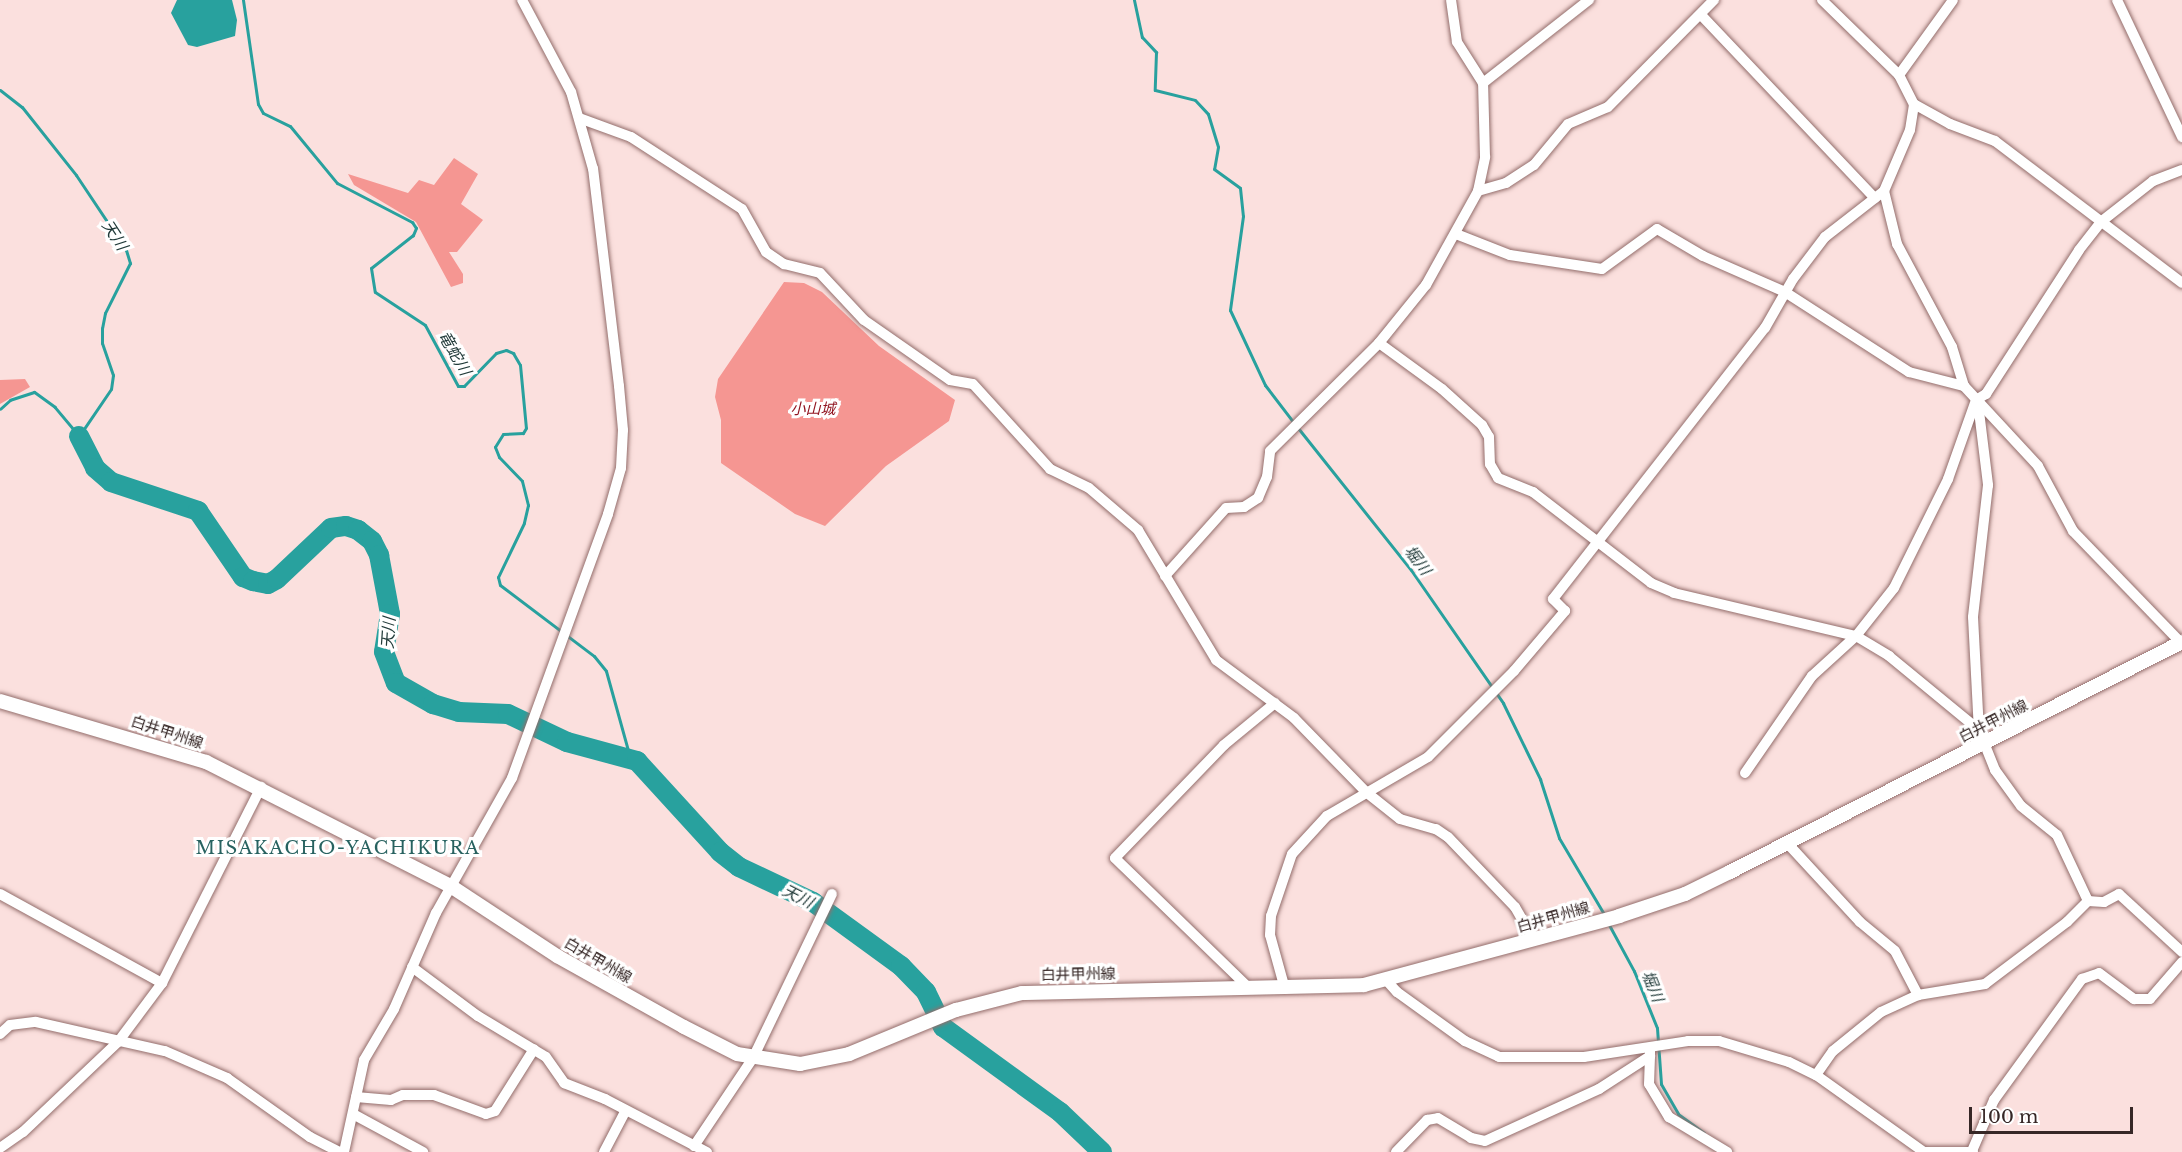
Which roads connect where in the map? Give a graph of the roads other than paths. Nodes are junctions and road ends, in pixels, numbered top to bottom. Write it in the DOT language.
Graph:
graph roads {
  1 [pos="522,0"];
  2 [pos="1452,0"];
  3 [pos="1589,0"];
  4 [pos="1714,0"];
  5 [pos="1822,0"];
  6 [pos="1953,0"];
  7 [pos="2117,0"];
  8 [pos="1702,16"];
  9 [pos="1899,75"];
  10 [pos="1483,83"];
  11 [pos="1914,104"];
  12 [pos="579,118"];
  13 [pos="2182,137"];
  14 [pos="2182,170"];
  15 [pos="1478,191"];
  16 [pos="1879,194"];
  17 [pos="2102,221"];
  18 [pos="1456,234"];
  19 [pos="2182,283"];
  20 [pos="1785,292"];
  21 [pos="1378,343"];
  22 [pos="1964,386"];
  23 [pos="1977,402"];
  24 [pos="1599,540"];
  25 [pos="1165,576"];
  26 [pos="1856,636"];
  27 [pos="2181,643"];
  28 [pos="0,701"];
  29 [pos="1275,704"];
  30 [pos="1981,737"];
  31 [pos="1745,773"];
  32 [pos="261,787"];
  33 [pos="1366,792"];
  34 [pos="1788,844"];
  35 [pos="452,887"];
  36 [pos="0,894"];
  37 [pos="832,894"];
  38 [pos="2088,901"];
  39 [pos="1533,940"];
  40 [pos="2182,952"];
  41 [pos="2182,962"];
  42 [pos="412,967"];
  43 [pos="1387,981"];
  44 [pos="162,983"];
  45 [pos="1250,988"];
  46 [pos="1285,989"];
  47 [pos="1918,995"];
  48 [pos="0,1034"];
  49 [pos="118,1042"];
  50 [pos="534,1049"];
  51 [pos="1651,1052"];
  52 [pos="753,1058"];
  53 [pos="1815,1075"];
  54 [pos="356,1097"];
  55 [pos="626,1110"];
  56 [pos="353,1114"];
  57 [pos="0,1148"];
  58 [pos="701,1150"];
  59 [pos="339,1152"];
  60 [pos="344,1152"];
  61 [pos="423,1152"];
  62 [pos="604,1152"];
  63 [pos="1396,1152"];
  64 [pos="1726,1152"];
  65 [pos="1973,1152"];
  1 -- 12 [label="street"];
  2 -- 10 [label="street"];
  3 -- 10 [label="street"];
  4 -- 8 [label="street"];
  5 -- 9 [label="street"];
  6 -- 9 [label="street"];
  7 -- 13 [label="street"];
  8 -- 15 [label="street"];
  8 -- 16 [label="street"];
  9 -- 11 [label="street"];
  10 -- 15 [label="street"];
  11 -- 16 [label="street"];
  11 -- 17 [label="street"];
  12 -- 25 [label="street"];
  12 -- 35 [label="street"];
  14 -- 17 [label="street"];
  15 -- 18 [label="street"];
  16 -- 20 [label="street"];
  16 -- 22 [label="street"];
  17 -- 19 [label="street"];
  17 -- 23 [label="street"];
  18 -- 20 [label="street"];
  18 -- 21 [label="street"];
  20 -- 22 [label="street"];
  20 -- 24 [label="street"];
  21 -- 24 [label="street"];
  21 -- 25 [label="street"];
  22 -- 23 [label="street"];
  23 -- 26 [label="street"];
  23 -- 27 [label="street"];
  23 -- 30 [label="street"];
  24 -- 26 [label="street"];
  24 -- 33 [label="street"];
  25 -- 29 [label="street"];
  26 -- 30 [label="street"];
  26 -- 31 [label="street"];
  27 -- 30 [label="main road, 白井甲州線"];
  28 -- 32 [label="main road, 白井甲州線"];
  29 -- 33 [label="street"];
  29 -- 45 [label="street"];
  30 -- 34 [label="main road, 白井甲州線"];
  30 -- 38 [label="street"];
  32 -- 35 [label="main road, 白井甲州線"];
  32 -- 44 [label="street"];
  33 -- 39 [label="street"];
  33 -- 46 [label="street"];
  34 -- 39 [label="main road, 白井甲州線"];
  34 -- 47 [label="street"];
  35 -- 42 [label="street"];
  35 -- 52 [label="main road, 白井甲州線"];
  36 -- 44 [label="street"];
  37 -- 52 [label="street"];
  38 -- 40 [label="street"];
  38 -- 47 [label="street"];
  39 -- 43 [label="main road, 白井甲州線"];
  41 -- 65 [label="street"];
  42 -- 50 [label="street"];
  42 -- 54 [label="street"];
  43 -- 46 [label="main road, 白井甲州線"];
  43 -- 51 [label="street"];
  44 -- 49 [label="street"];
  45 -- 46 [label="main road, 白井甲州線"];
  45 -- 52 [label="main road, 白井甲州線"];
  47 -- 53 [label="street"];
  48 -- 49 [label="street"];
  49 -- 57 [label="street"];
  49 -- 59 [label="street"];
  50 -- 54 [label="street"];
  50 -- 55 [label="street"];
  51 -- 53 [label="street"];
  51 -- 63 [label="street"];
  51 -- 64 [label="street"];
  52 -- 58 [label="street"];
  53 -- 65 [label="street"];
  54 -- 56 [label="street"];
  55 -- 58 [label="street"];
  55 -- 62 [label="street"];
  56 -- 60 [label="street"];
  56 -- 61 [label="street"];
}
